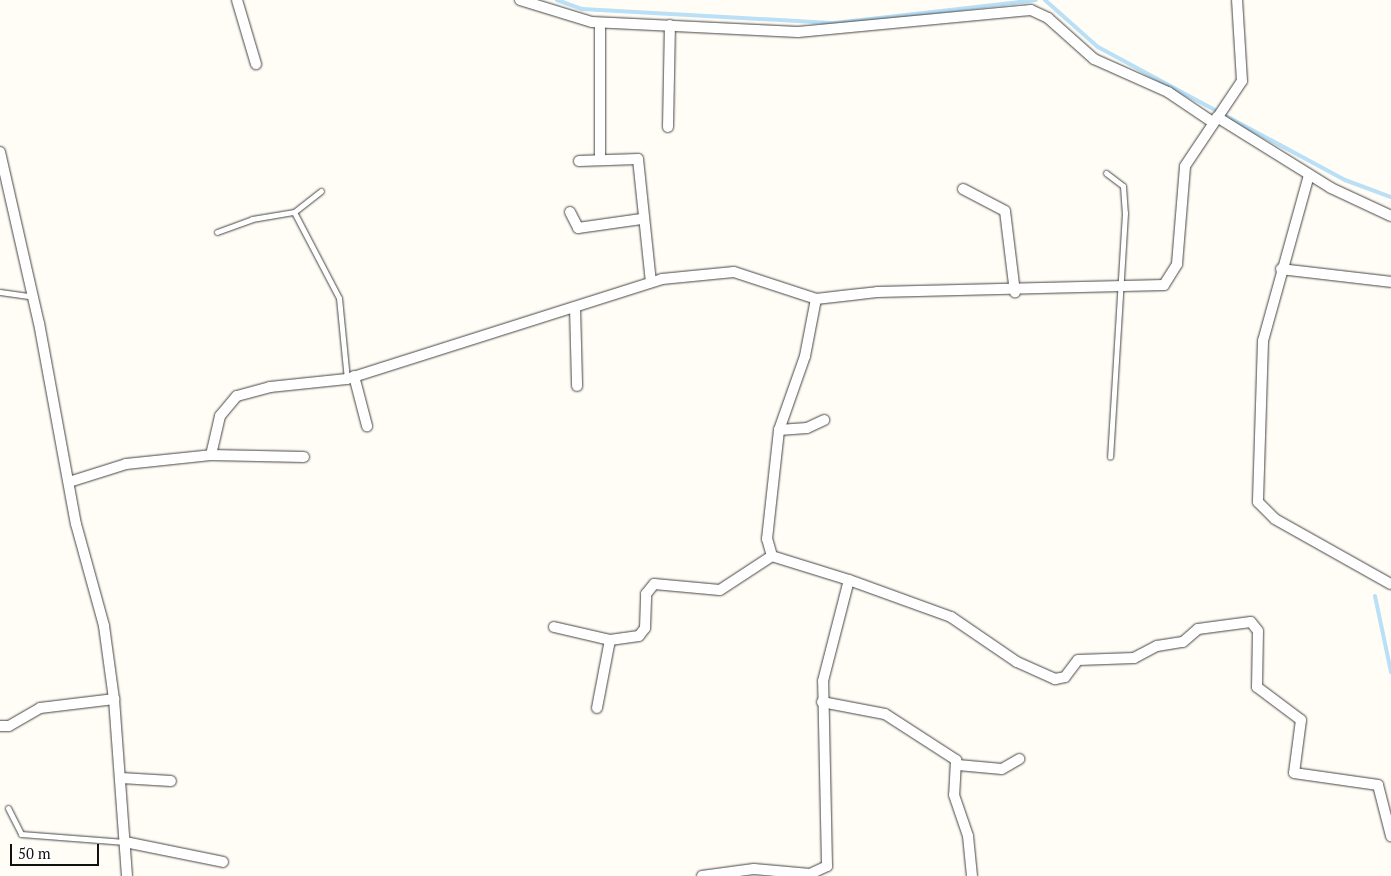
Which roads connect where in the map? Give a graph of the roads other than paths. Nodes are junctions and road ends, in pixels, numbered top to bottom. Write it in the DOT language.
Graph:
graph roads {
  1 [pos="237,0"];
  2 [pos="520,0"];
  3 [pos="1237,0"];
  4 [pos="600,23"];
  5 [pos="670,26"];
  6 [pos="256,64"];
  7 [pos="1215,120"];
  8 [pos="668,127"];
  9 [pos="0,152"];
  10 [pos="600,160"];
  11 [pos="579,161"];
  12 [pos="1106,173"];
  13 [pos="1309,174"];
  14 [pos="963,189"];
  15 [pos="321,191"];
  16 [pos="294,212"];
  17 [pos="570,212"];
  18 [pos="1391,216"];
  19 [pos="641,219"];
  20 [pos="217,232"];
  21 [pos="1282,269"];
  22 [pos="651,282"];
  23 [pos="1391,282"];
  24 [pos="1120,288"];
  25 [pos="0,292"];
  26 [pos="1015,292"];
  27 [pos="34,297"];
  28 [pos="816,299"];
  29 [pos="575,307"];
  30 [pos="351,378"];
  31 [pos="577,386"];
  32 [pos="824,420"];
  33 [pos="368,426"];
  34 [pos="779,430"];
  35 [pos="210,455"];
  36 [pos="304,457"];
  37 [pos="1110,457"];
  38 [pos="69,482"];
  39 [pos="772,556"];
  40 [pos="849,580"];
  41 [pos="1391,584"];
  42 [pos="554,627"];
  43 [pos="610,640"];
  44 [pos="114,699"];
  45 [pos="822,702"];
  46 [pos="597,708"];
  47 [pos="0,726"];
  48 [pos="1019,759"];
  49 [pos="958,765"];
  50 [pos="121,778"];
  51 [pos="171,781"];
  52 [pos="8,808"];
  53 [pos="1391,836"];
  54 [pos="125,842"];
  55 [pos="223,862"];
  56 [pos="127,876"];
  57 [pos="702,876"];
  58 [pos="972,876"];
  1 -- 6 [label="street"];
  2 -- 4 [label="street"];
  3 -- 7 [label="street"];
  4 -- 5 [label="street"];
  4 -- 10 [label="street"];
  5 -- 7 [label="street"];
  5 -- 8 [label="street"];
  7 -- 13 [label="street"];
  7 -- 24 [label="street"];
  9 -- 27 [label="street"];
  10 -- 11 [label="street"];
  10 -- 19 [label="street"];
  12 -- 24 [label="lane"];
  13 -- 18 [label="street"];
  13 -- 21 [label="street"];
  14 -- 26 [label="street"];
  15 -- 16 [label="lane"];
  16 -- 20 [label="lane"];
  16 -- 30 [label="lane"];
  17 -- 19 [label="street"];
  19 -- 22 [label="street"];
  21 -- 23 [label="street"];
  21 -- 41 [label="street"];
  22 -- 28 [label="street"];
  22 -- 29 [label="street"];
  24 -- 26 [label="street"];
  24 -- 37 [label="lane"];
  25 -- 27 [label="lane"];
  26 -- 28 [label="street"];
  27 -- 38 [label="street"];
  28 -- 34 [label="street"];
  29 -- 30 [label="street"];
  29 -- 31 [label="street"];
  30 -- 33 [label="street"];
  30 -- 35 [label="street"];
  32 -- 34 [label="street"];
  34 -- 39 [label="street"];
  35 -- 36 [label="street"];
  35 -- 38 [label="street"];
  38 -- 44 [label="street"];
  39 -- 40 [label="street"];
  39 -- 43 [label="street"];
  40 -- 45 [label="street"];
  40 -- 53 [label="street"];
  42 -- 43 [label="street"];
  43 -- 46 [label="street"];
  44 -- 47 [label="street"];
  44 -- 50 [label="street"];
  45 -- 49 [label="street"];
  45 -- 57 [label="street"];
  48 -- 49 [label="street"];
  49 -- 58 [label="street"];
  50 -- 51 [label="street"];
  50 -- 54 [label="street"];
  52 -- 54 [label="lane"];
  54 -- 55 [label="street"];
  54 -- 56 [label="street"];
}
